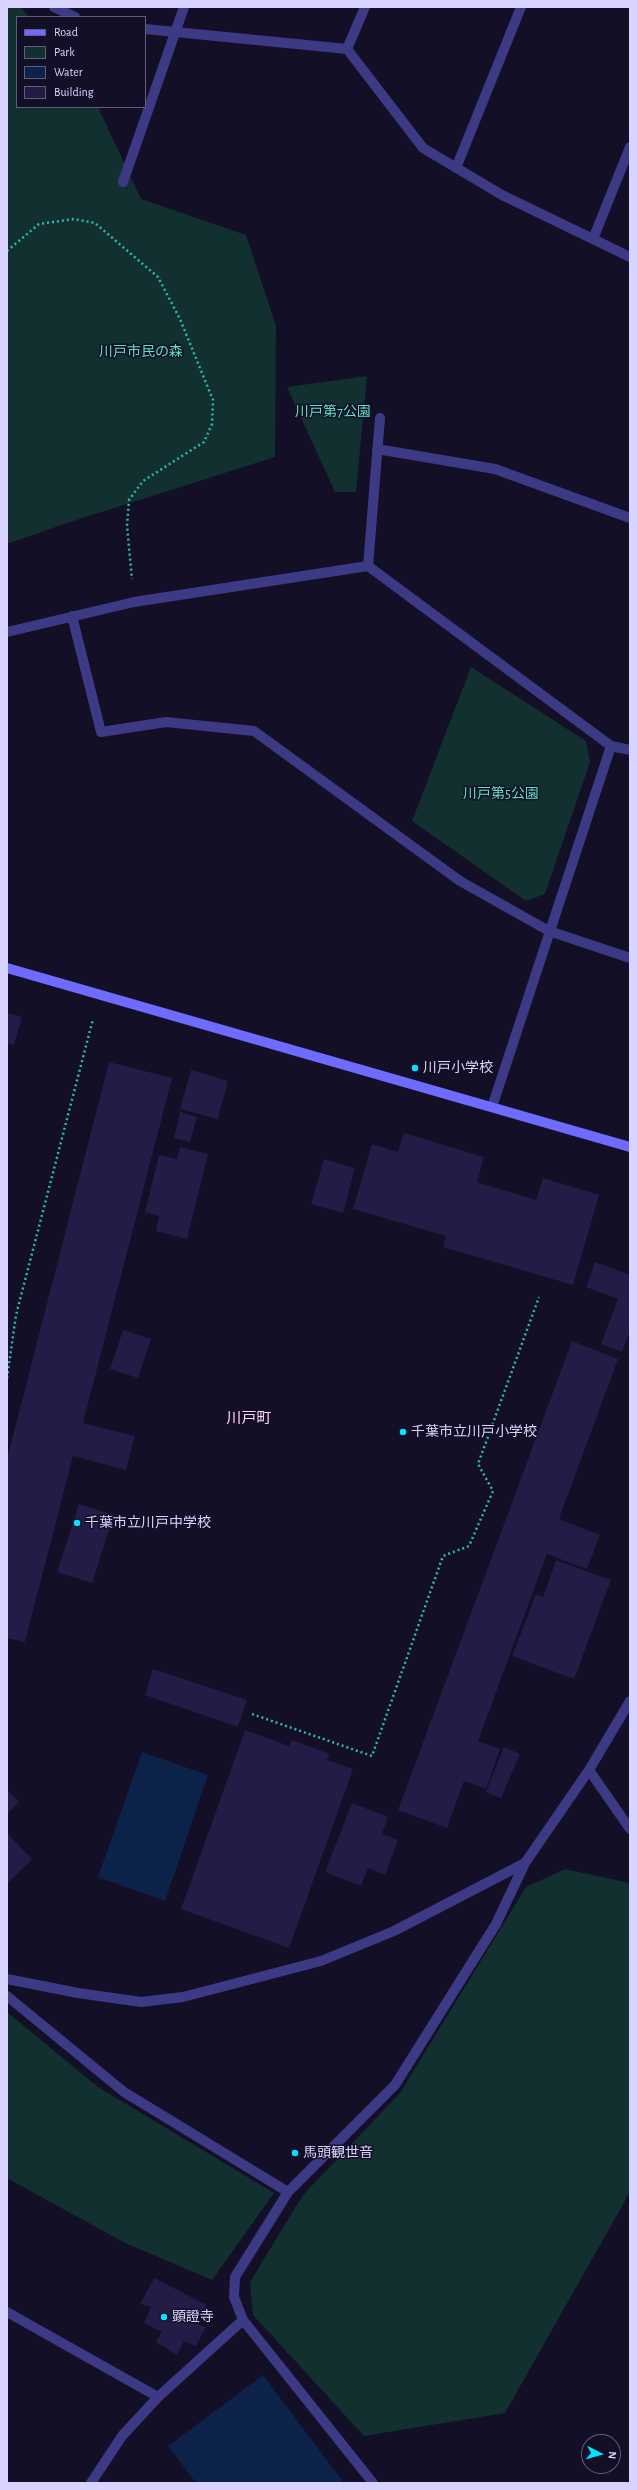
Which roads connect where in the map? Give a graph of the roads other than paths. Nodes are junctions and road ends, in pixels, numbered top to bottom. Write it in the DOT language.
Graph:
graph roads {
  1 [pos="54,7"];
  2 [pos="184,7"];
  3 [pos="365,7"];
  4 [pos="521,7"];
  5 [pos="72,16"];
  6 [pos="146,29"];
  7 [pos="174,31"];
  8 [pos="347,49"];
  9 [pos="630,147"];
  10 [pos="456,168"];
  11 [pos="123,182"];
  12 [pos="593,239"];
  13 [pos="630,257"];
  14 [pos="380,418"];
  15 [pos="378,448"];
  16 [pos="630,518"];
  17 [pos="368,566"];
  18 [pos="72,616"];
  19 [pos="7,632"];
  20 [pos="611,746"];
  21 [pos="630,750"];
  22 [pos="549,931"];
  23 [pos="630,958"];
  24 [pos="7,968"];
  25 [pos="492,1107"];
  26 [pos="630,1147"];
  27 [pos="630,1701"];
  28 [pos="589,1770"];
  29 [pos="630,1829"];
  30 [pos="525,1863"];
  31 [pos="7,1979"];
  32 [pos="7,1996"];
  33 [pos="288,2192"];
  34 [pos="7,2312"];
  35 [pos="243,2320"];
  36 [pos="158,2397"];
  37 [pos="91,2483"];
  38 [pos="373,2483"];
  1 -- 5 [label="street"];
  2 -- 7 [label="street"];
  3 -- 8 [label="street"];
  4 -- 10 [label="street"];
  6 -- 7 [label="street"];
  7 -- 8 [label="street"];
  7 -- 11 [label="street"];
  8 -- 10 [label="street"];
  9 -- 12 [label="street"];
  10 -- 12 [label="street"];
  12 -- 13 [label="street"];
  14 -- 15 [label="street"];
  15 -- 16 [label="street"];
  15 -- 17 [label="street"];
  17 -- 18 [label="street"];
  17 -- 20 [label="street"];
  18 -- 19 [label="street"];
  18 -- 22 [label="street"];
  20 -- 21 [label="street"];
  20 -- 22 [label="street"];
  22 -- 23 [label="street"];
  22 -- 25 [label="street"];
  24 -- 25 [label="street"];
  25 -- 26 [label="street"];
  27 -- 28 [label="street"];
  28 -- 29 [label="street"];
  28 -- 30 [label="street"];
  30 -- 31 [label="street"];
  30 -- 33 [label="street"];
  32 -- 33 [label="street"];
  33 -- 35 [label="street"];
  34 -- 36 [label="street"];
  35 -- 36 [label="street"];
  35 -- 38 [label="street"];
  36 -- 37 [label="street"];
}
